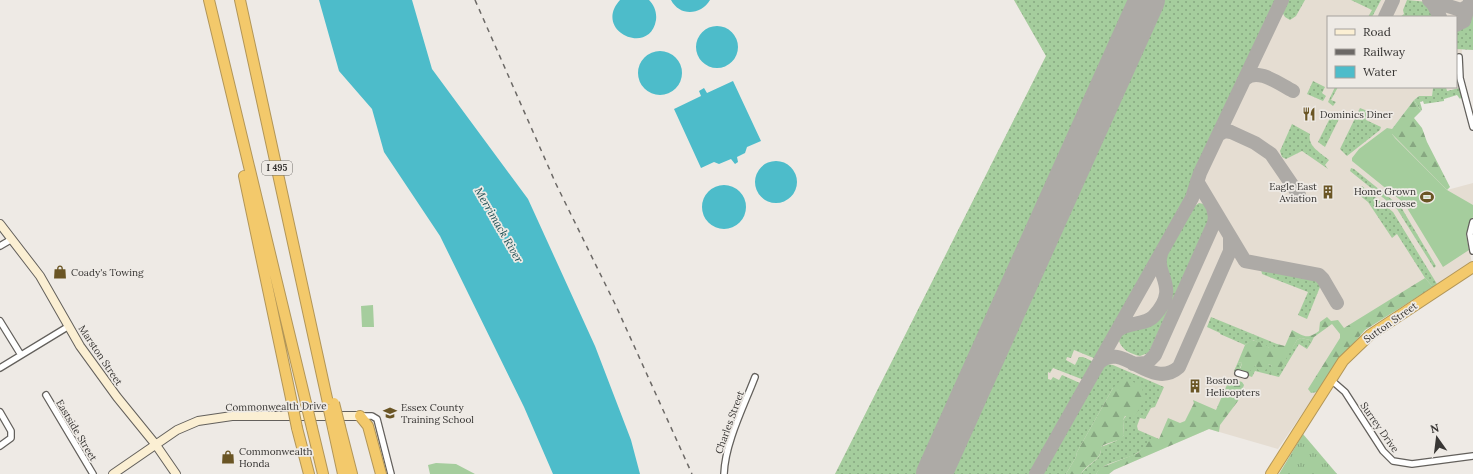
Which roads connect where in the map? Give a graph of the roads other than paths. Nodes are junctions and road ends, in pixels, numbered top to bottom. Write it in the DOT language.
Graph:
graph roads {
  1 [pos="209,0"];
  2 [pos="240,0"];
  3 [pos="1459,57"];
  4 [pos="234,107"];
  5 [pos="1473,128"];
  6 [pos="1473,222"];
  7 [pos="0,224"];
  8 [pos="12,239"];
  9 [pos="0,246"];
  10 [pos="1473,251"];
  11 [pos="1473,267"];
  12 [pos="0,321"];
  13 [pos="69,326"];
  14 [pos="21,355"];
  15 [pos="0,368"];
  16 [pos="1238,373"];
  17 [pos="1245,375"];
  18 [pos="755,377"];
  19 [pos="1330,379"];
  20 [pos="46,395"];
  21 [pos="0,412"];
  22 [pos="360,416"];
  23 [pos="337,427"];
  24 [pos="297,428"];
  25 [pos="156,445"];
  26 [pos="0,446"];
  27 [pos="1473,456"];
  28 [pos="115,473"];
  29 [pos="93,474"];
  30 [pos="176,474"];
  31 [pos="304,474"];
  32 [pos="309,474"];
  33 [pos="323,474"];
  34 [pos="343,474"];
  35 [pos="352,474"];
  36 [pos="374,474"];
  37 [pos="380,474"];
  38 [pos="391,474"];
  39 [pos="724,474"];
  40 [pos="1271,474"];
  1 -- 4 [label="highway, I 495"];
  2 -- 23 [label="highway, I 495, bridge"];
  3 -- 5 [label="street"];
  4 -- 24 [label="highway, bridge"];
  4 -- 33 [label="highway, I 495, bridge"];
  6 -- 10 [label="street"];
  7 -- 8 [label="main road, Marston Street"];
  8 -- 9 [label="street"];
  8 -- 13 [label="main road, Marston Street"];
  11 -- 19 [label="highway, Sutton Street"];
  12 -- 14 [label="street"];
  13 -- 14 [label="street"];
  13 -- 25 [label="main road, Marston Street"];
  14 -- 15 [label="street"];
  16 -- 17 [label="street"];
  18 -- 39 [label="street, Charles Street"];
  19 -- 27 [label="street, Surrey Drive"];
  19 -- 40 [label="highway, Sutton Street"];
  20 -- 29 [label="street, Eastside Street"];
  21 -- 26 [label="street"];
  22 -- 25 [label="main road, Commonwealth Drive"];
  22 -- 36 [label="highway"];
  22 -- 37 [label="highway"];
  22 -- 38 [label="street, Commonwealth Drive"];
  23 -- 34 [label="highway, I 495"];
  23 -- 35 [label="highway"];
  24 -- 31 [label="highway"];
  24 -- 32 [label="highway"];
  25 -- 28 [label="main road, Commonwealth Drive"];
  25 -- 30 [label="main road, Marston Street"];
}
